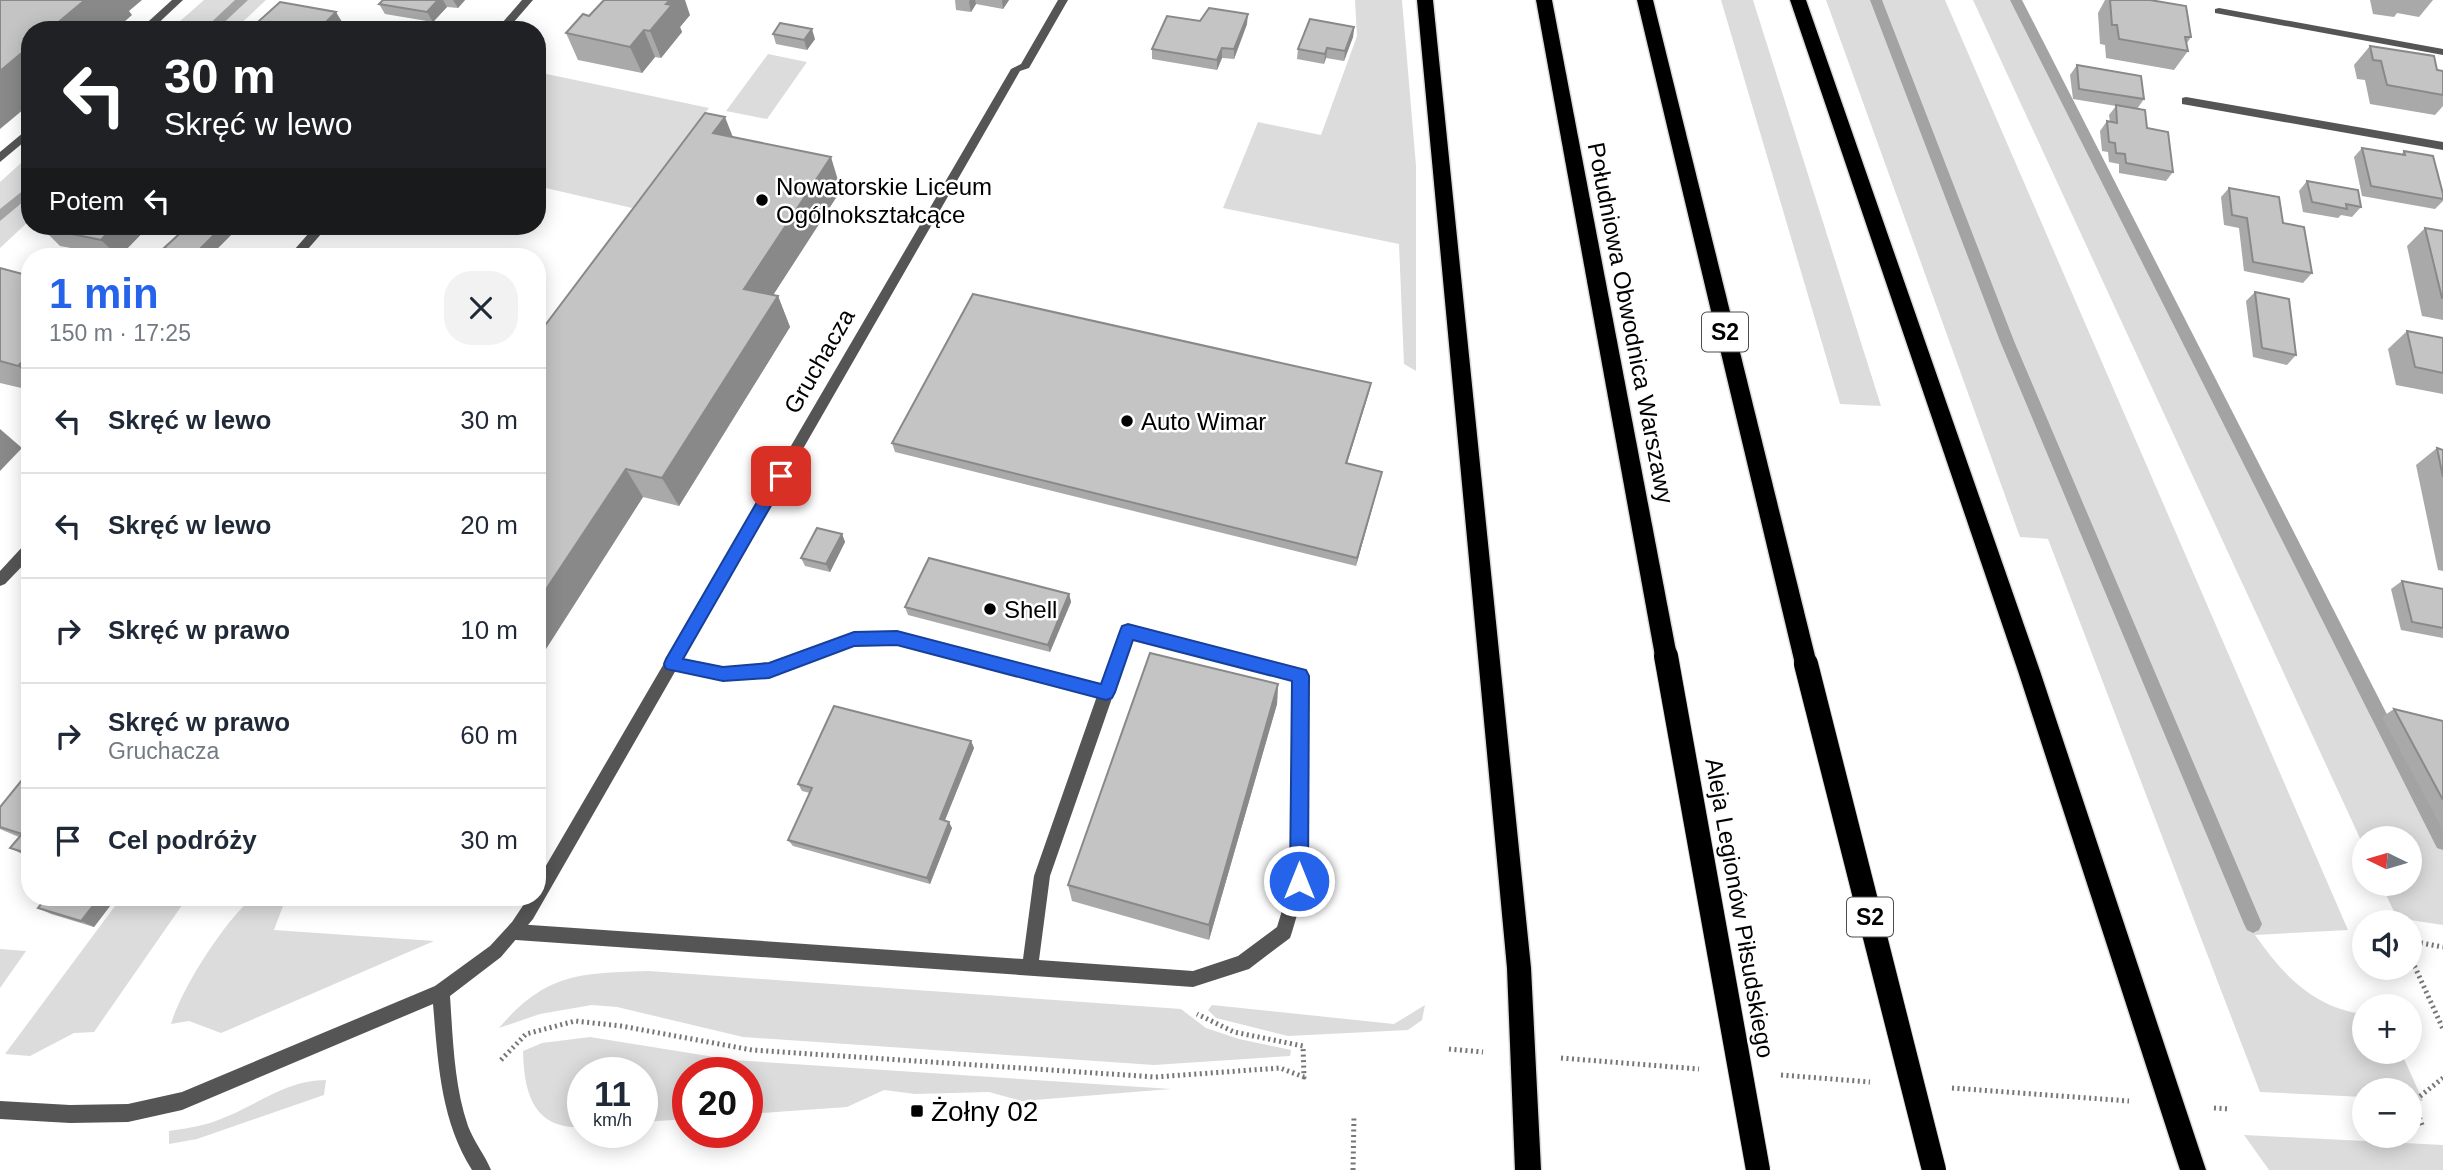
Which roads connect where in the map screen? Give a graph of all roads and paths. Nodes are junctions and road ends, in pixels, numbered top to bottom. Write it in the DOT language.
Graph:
graph roads {
  1 [pos="178,0"];
  2 [pos="528,0"];
  3 [pos="1063,0"];
  4 [pos="1425,0"];
  5 [pos="1544,0"];
  6 [pos="1645,0"];
  7 [pos="1798,0"];
  8 [pos="2219,11"];
  9 [pos="154,21"];
  10 [pos="509,21"];
  11 [pos="2443,52"];
  12 [pos="2186,101"];
  13 [pos="21,139"];
  14 [pos="2443,146"];
  15 [pos="0,158"];
  16 [pos="314,235"];
  17 [pos="302,248"];
  18 [pos="21,558"];
  19 [pos="0,580"];
  20 [pos="1666,656"];
  21 [pos="672,664"];
  22 [pos="1106,692"];
  23 [pos="546,882"];
  24 [pos="532,906"];
  25 [pos="516,932"];
  26 [pos="2422,944"];
  27 [pos="2443,947"];
  28 [pos="1030,968"];
  29 [pos="1193,979"];
  30 [pos="2421,980"];
  31 [pos="441,992"];
  32 [pos="2443,1029"];
  33 [pos="1577,1059"];
  34 [pos="500,1060"];
  35 [pos="1702,1069"];
  36 [pos="1772,1074"];
  37 [pos="2443,1078"];
  38 [pos="1883,1083"];
  39 [pos="1938,1087"];
  40 [pos="2422,1095"];
  41 [pos="2119,1100"];
  42 [pos="0,1110"];
  43 [pos="1354,1115"];
  44 [pos="482,1170"];
  45 [pos="1353,1170"];
  46 [pos="1528,1170"];
  47 [pos="1758,1170"];
  48 [pos="1934,1170"];
  49 [pos="2193,1170"];
  1 -- 9 [label="street"];
  2 -- 10 [label="street"];
  3 -- 21 [label="street, Gruchacza"];
  4 -- 46 [label="highway"];
  5 -- 20 [label="highway, Południowa Obwodnica Warszawy"];
  6 -- 48 [label="highway, S2, bridge"];
  7 -- 49 [label="highway"];
  8 -- 11 [label="street"];
  12 -- 14 [label="street"];
  13 -- 15 [label="street"];
  16 -- 17 [label="street"];
  18 -- 19 [label="street"];
  20 -- 47 [label="highway, Aleja Legionów Piłsudskiego, bridge"];
  21 -- 22 [label="street"];
  21 -- 23 [label="street, Gruchacza"];
  22 -- 28 [label="street"];
  22 -- 29 [label="street"];
  24 -- 25 [label="street, Gruchacza"];
  25 -- 28 [label="street"];
  25 -- 31 [label="street, Gruchacza"];
  26 -- 27 [label="path"];
  28 -- 29 [label="street"];
  29 -- 34 [label="path"];
  30 -- 32 [label="path"];
  31 -- 42 [label="street, Gruchacza"];
  31 -- 44 [label="street"];
  33 -- 35 [label="path"];
  36 -- 38 [label="path"];
  37 -- 40 [label="path"];
  39 -- 41 [label="path"];
  43 -- 45 [label="path"];
}
